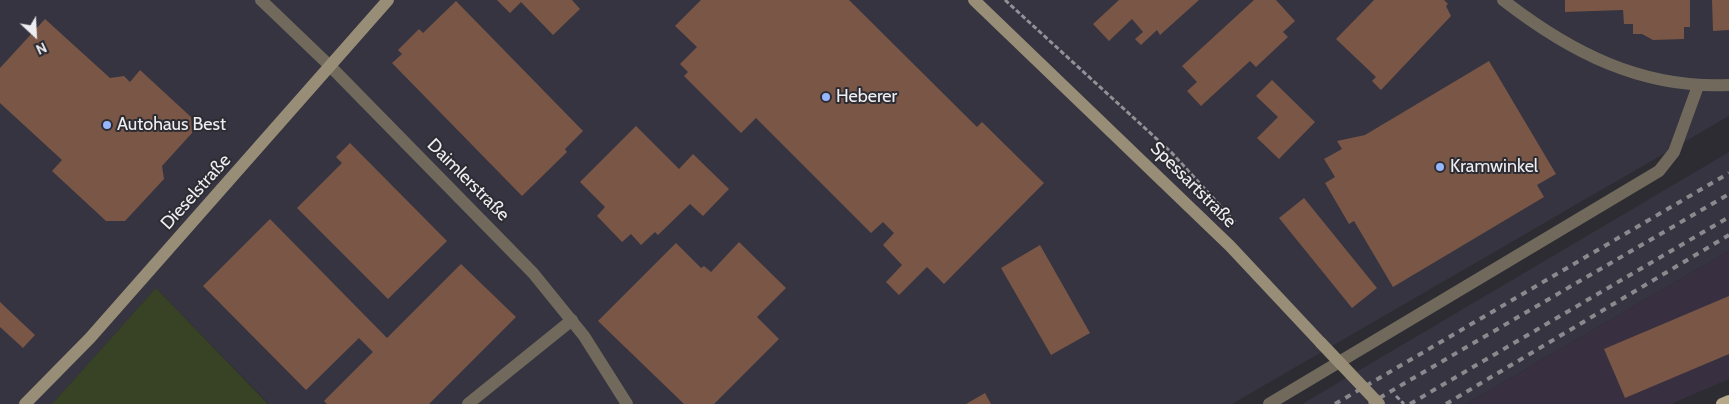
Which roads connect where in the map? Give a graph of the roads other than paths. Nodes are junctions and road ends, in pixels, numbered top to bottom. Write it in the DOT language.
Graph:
graph roads {
  1 [pos="261,0"];
  2 [pos="388,0"];
  3 [pos="974,0"];
  4 [pos="1502,0"];
  5 [pos="331,67"];
  6 [pos="1729,85"];
  7 [pos="1698,86"];
  8 [pos="572,320"];
  9 [pos="1729,401"];
  10 [pos="25,404"];
  11 [pos="468,404"];
  12 [pos="628,404"];
  13 [pos="1268,404"];
  14 [pos="1379,404"];
  15 [pos="1722,404"];
  1 -- 5 [label="street, Daimlerstraße"];
  2 -- 5 [label="main road, Dieselstraße"];
  3 -- 14 [label="main road, Spessartstraße, bridge"];
  4 -- 7 [label="street"];
  5 -- 8 [label="street, Daimlerstraße"];
  5 -- 10 [label="main road, Dieselstraße"];
  6 -- 7 [label="street"];
  7 -- 13 [label="street"];
  8 -- 11 [label="street"];
  8 -- 12 [label="street, Daimlerstraße"];
  9 -- 15 [label="main road"];
}
